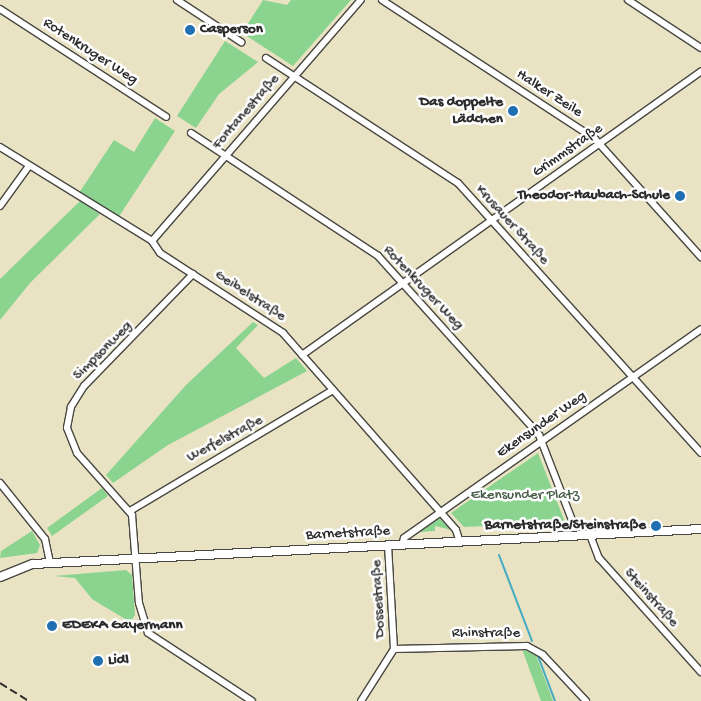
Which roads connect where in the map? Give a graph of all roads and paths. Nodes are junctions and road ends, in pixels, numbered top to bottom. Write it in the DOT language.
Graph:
graph roads {
  1 [pos="177,0"];
  2 [pos="361,0"];
  3 [pos="382,0"];
  4 [pos="628,0"];
  5 [pos="0,9"];
  6 [pos="241,42"];
  7 [pos="701,48"];
  8 [pos="266,58"];
  9 [pos="701,71"];
  10 [pos="294,76"];
  11 [pos="166,117"];
  12 [pos="191,134"];
  13 [pos="600,143"];
  14 [pos="0,147"];
  15 [pos="224,155"];
  16 [pos="29,166"];
  17 [pos="0,206"];
  18 [pos="491,220"];
  19 [pos="152,241"];
  20 [pos="701,257"];
  21 [pos="193,274"];
  22 [pos="402,283"];
  23 [pos="701,329"];
  24 [pos="302,355"];
  25 [pos="632,377"];
  26 [pos="333,390"];
  27 [pos="543,440"];
  28 [pos="701,453"];
  29 [pos="0,483"];
  30 [pos="130,511"];
  31 [pos="440,512"];
  32 [pos="572,520"];
  33 [pos="701,529"];
  34 [pos="590,535"];
  35 [pos="460,542"];
  36 [pos="402,545"];
  37 [pos="388,546"];
  38 [pos="137,558"];
  39 [pos="50,563"];
  40 [pos="0,576"];
  41 [pos="394,649"];
  42 [pos="701,672"];
  43 [pos="252,701"];
  44 [pos="361,701"];
  45 [pos="586,701"];
  1 -- 6 [label="street"];
  2 -- 10 [label="street, Fontanestraße"];
  3 -- 13 [label="street, Halker Zeile"];
  4 -- 7 [label="street"];
  5 -- 11 [label="street, Rotenkruger Weg"];
  8 -- 10 [label="street, Krusauer Straße"];
  9 -- 13 [label="street, Grimmstraße"];
  10 -- 15 [label="street, Fontanestraße"];
  10 -- 18 [label="street, Krusauer Straße"];
  12 -- 15 [label="street, Rotenkruger Weg"];
  13 -- 18 [label="street, Grimmstraße"];
  13 -- 20 [label="street, Halker Zeile"];
  14 -- 16 [label="street, Geibelstraße"];
  15 -- 19 [label="street, Fontanestraße"];
  15 -- 22 [label="street, Rotenkruger Weg"];
  16 -- 17 [label="street"];
  16 -- 19 [label="street, Geibelstraße"];
  18 -- 22 [label="street, Grimmstraße"];
  18 -- 25 [label="street, Krusauer Straße"];
  19 -- 21 [label="street, Geibelstraße"];
  21 -- 24 [label="street, Geibelstraße"];
  21 -- 30 [label="street, Simpsonweg"];
  22 -- 24 [label="street, Grimmstraße"];
  22 -- 27 [label="street, Rotenkruger Weg"];
  23 -- 25 [label="street, Ekensunder Weg"];
  24 -- 26 [label="street, Geibelstraße"];
  25 -- 27 [label="street, Ekensunder Weg"];
  25 -- 28 [label="street, Krusauer Straße"];
  26 -- 30 [label="street, Werfelstraße"];
  26 -- 31 [label="street, Geibelstraße"];
  27 -- 31 [label="street, Ekensunder Weg"];
  27 -- 32 [label="street, Rotenkruger Weg"];
  29 -- 39 [label="street"];
  30 -- 38 [label="street"];
  31 -- 35 [label="street, Geibelstraße"];
  31 -- 36 [label="street, Ekensunder Weg"];
  33 -- 34 [label="street, Barnetstraße"];
  34 -- 35 [label="street, Barnetstraße"];
  34 -- 42 [label="street, Steinstraße"];
  35 -- 36 [label="street, Barnetstraße"];
  36 -- 37 [label="street, Barnetstraße"];
  37 -- 38 [label="street, Barnetstraße"];
  37 -- 41 [label="street, Dossestraße"];
  38 -- 39 [label="street, Barnetstraße"];
  38 -- 43 [label="street"];
  39 -- 40 [label="street, Barnetstraße"];
  41 -- 44 [label="street, Dossestraße"];
  41 -- 45 [label="street, Rhinstraße"];
}
